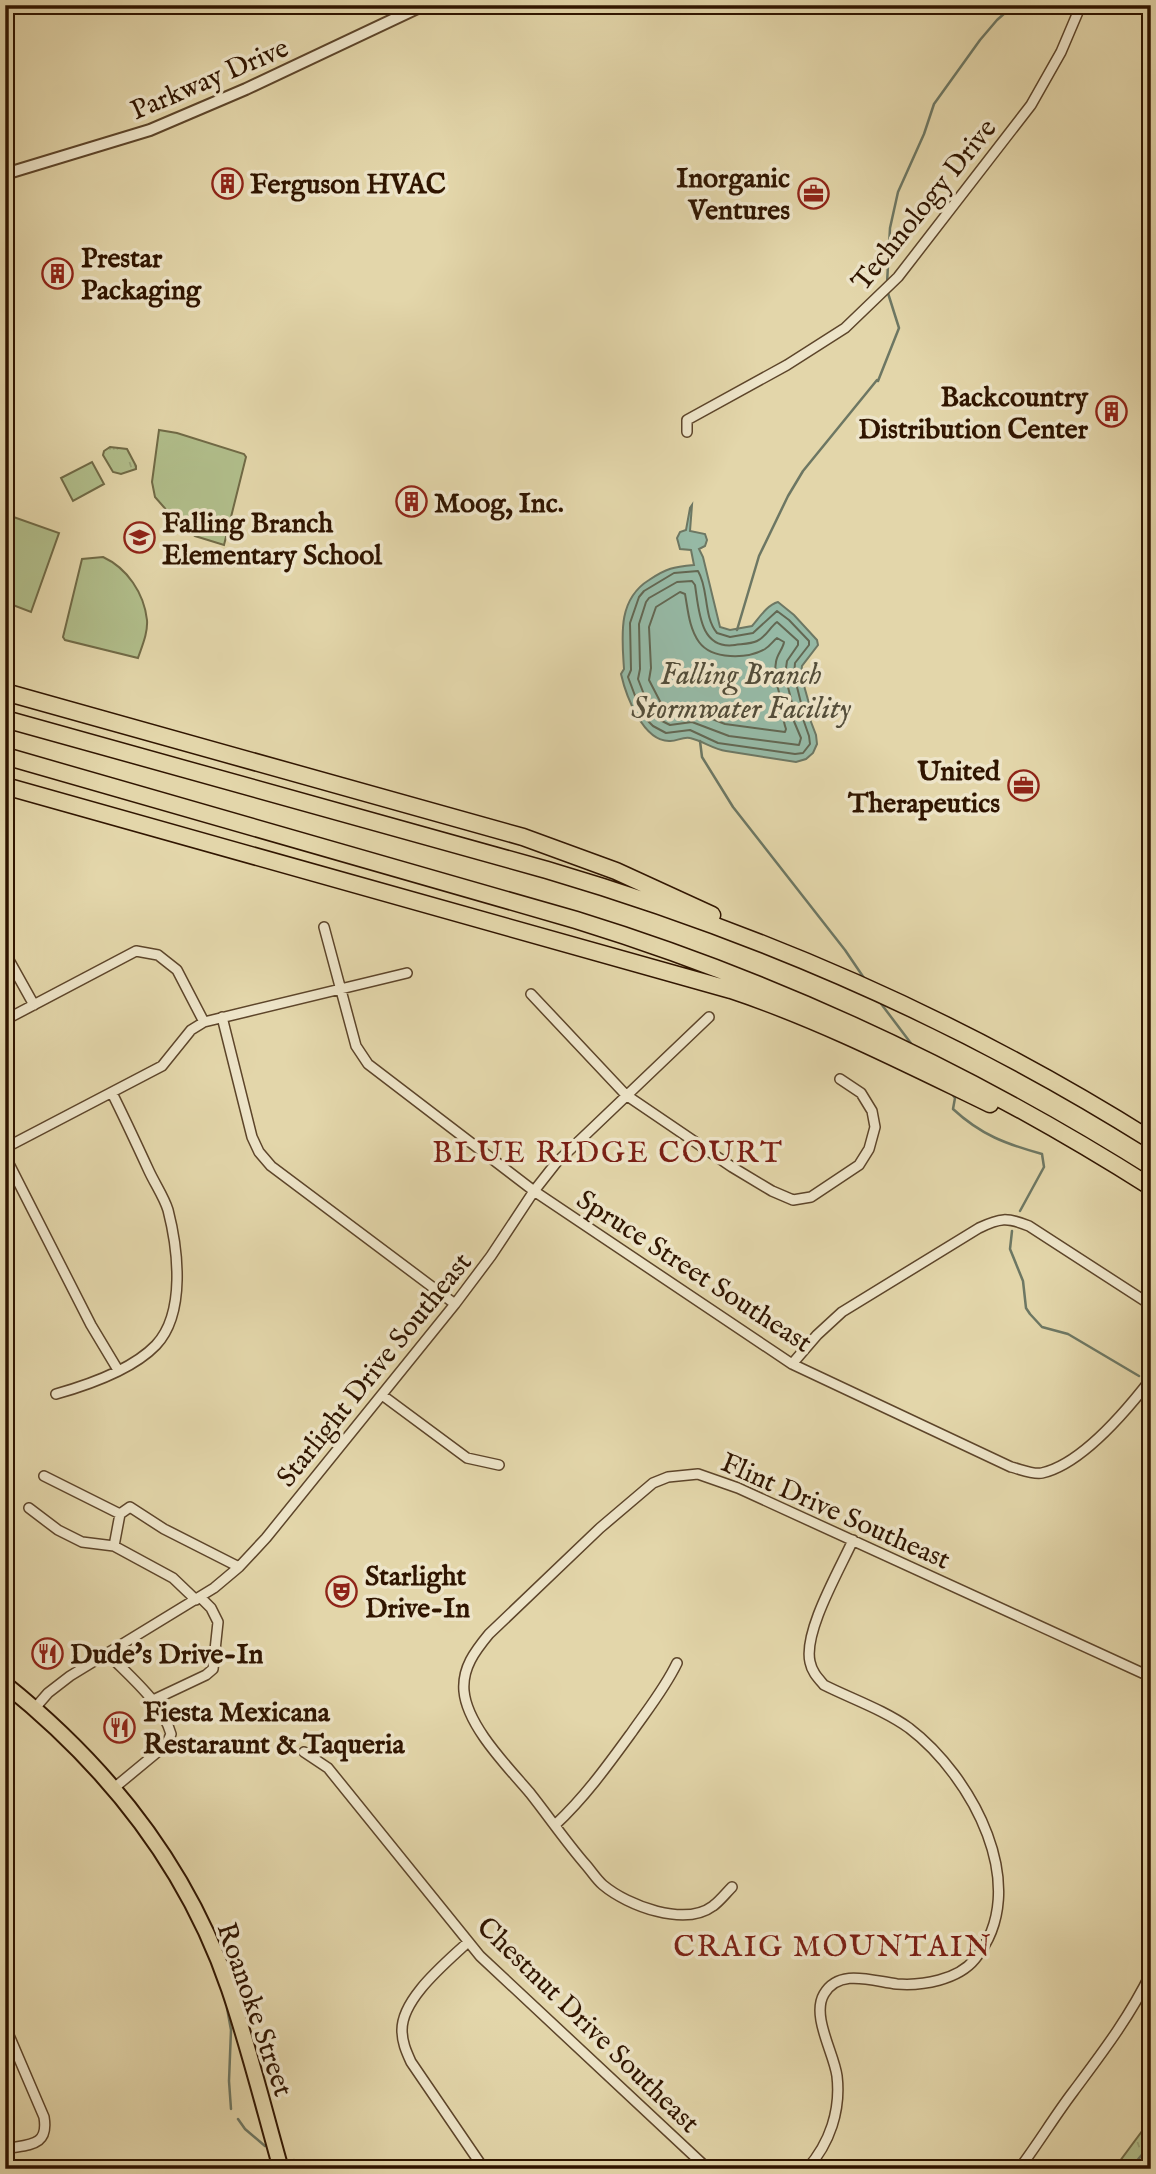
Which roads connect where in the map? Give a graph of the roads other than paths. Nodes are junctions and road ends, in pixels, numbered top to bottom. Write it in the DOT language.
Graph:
graph roads {
  1 [pos="424,5"];
  2 [pos="1081,5"];
  3 [pos="5,174"];
  4 [pos="687,432"];
  5 [pos="5,684"];
  6 [pos="5,692"];
  7 [pos="49,704"];
  8 [pos="5,719"];
  9 [pos="5,756"];
  10 [pos="5,786"];
  11 [pos="5,796"];
  12 [pos="44,797"];
  13 [pos="324,927"];
  14 [pos="779,949"];
  15 [pos="5,953"];
  16 [pos="407,973"];
  17 [pos="341,988"];
  18 [pos="531,994"];
  19 [pos="34,1005"];
  20 [pos="222,1017"];
  21 [pos="709,1017"];
  22 [pos="5,1020"];
  23 [pos="204,1022"];
  24 [pos="840,1079"];
  25 [pos="112,1093"];
  26 [pos="626,1095"];
  27 [pos="1151,1140"];
  28 [pos="5,1148"];
  29 [pos="5,1156"];
  30 [pos="1103,1157"];
  31 [pos="1151,1187"];
  32 [pos="534,1191"];
  33 [pos="455,1304"];
  34 [pos="1151,1305"];
  35 [pos="792,1364"];
  36 [pos="118,1370"];
  37 [pos="1151,1379"];
  38 [pos="56,1394"];
  39 [pos="382,1395"];
  40 [pos="499,1465"];
  41 [pos="44,1476"];
  42 [pos="29,1508"];
  43 [pos="120,1514"];
  44 [pos="853,1540"];
  45 [pos="114,1546"];
  46 [pos="239,1567"];
  47 [pos="198,1598"];
  48 [pos="107,1653"];
  49 [pos="677,1663"];
  50 [pos="1151,1677"];
  51 [pos="5,1684"];
  52 [pos="151,1701"];
  53 [pos="35,1708"];
  54 [pos="304,1752"];
  55 [pos="114,1788"];
  56 [pos="555,1825"];
  57 [pos="732,1887"];
  58 [pos="468,1942"];
  59 [pos="1151,1973"];
  60 [pos="5,2026"];
  61 [pos="5,2149"];
  62 [pos="281,2169"];
  63 [pos="484,2169"];
  64 [pos="708,2169"];
  65 [pos="807,2169"];
  66 [pos="1019,2169"];
  1 -- 3 [label="street, Parkway Drive"];
  2 -- 4 [label="street, Technology Drive"];
  5 -- 7 [label="highway"];
  6 -- 7 [label="highway"];
  7 -- 14 [label="highway"];
  8 -- 14 [label="highway"];
  9 -- 30 [label="highway"];
  10 -- 12 [label="highway"];
  11 -- 12 [label="highway"];
  12 -- 30 [label="highway"];
  13 -- 17 [label="street, Spruce Street Southeast"];
  14 -- 27 [label="highway"];
  15 -- 19 [label="street"];
  16 -- 17 [label="street"];
  17 -- 20 [label="street"];
  17 -- 32 [label="street, Spruce Street Southeast"];
  18 -- 26 [label="street"];
  19 -- 22 [label="street"];
  19 -- 23 [label="street"];
  20 -- 23 [label="street"];
  20 -- 33 [label="street"];
  21 -- 26 [label="street, Starlight Drive Southeast"];
  23 -- 25 [label="street"];
  24 -- 26 [label="street"];
  25 -- 28 [label="street"];
  25 -- 36 [label="street"];
  26 -- 32 [label="street, Starlight Drive Southeast"];
  29 -- 36 [label="street"];
  30 -- 31 [label="highway"];
  32 -- 33 [label="street, Starlight Drive Southeast"];
  32 -- 35 [label="street, Spruce Street Southeast"];
  33 -- 39 [label="street, Starlight Drive Southeast"];
  34 -- 35 [label="street"];
  35 -- 37 [label="street, Spruce Street Southeast"];
  36 -- 38 [label="street"];
  39 -- 40 [label="street"];
  39 -- 46 [label="street, Starlight Drive Southeast"];
  41 -- 43 [label="street"];
  42 -- 45 [label="street"];
  43 -- 45 [label="street"];
  43 -- 46 [label="street"];
  44 -- 50 [label="street, Flint Drive Southeast"];
  44 -- 56 [label="street, Flint Drive Southeast"];
  44 -- 65 [label="street"];
  45 -- 47 [label="street"];
  46 -- 47 [label="street, Starlight Drive Southeast"];
  47 -- 48 [label="street, Starlight Drive Southeast"];
  47 -- 52 [label="street"];
  48 -- 52 [label="street"];
  48 -- 53 [label="street, Starlight Drive Southeast"];
  49 -- 56 [label="street"];
  51 -- 53 [label="main road, Roanoke Street"];
  52 -- 55 [label="street"];
  53 -- 55 [label="main road, Roanoke Street"];
  54 -- 58 [label="street, Chestnut Drive Southeast"];
  55 -- 62 [label="main road, Roanoke Street"];
  56 -- 57 [label="street, Flint Drive Southeast"];
  58 -- 63 [label="street"];
  58 -- 64 [label="street, Chestnut Drive Southeast"];
  59 -- 66 [label="street"];
  60 -- 61 [label="street"];
}
